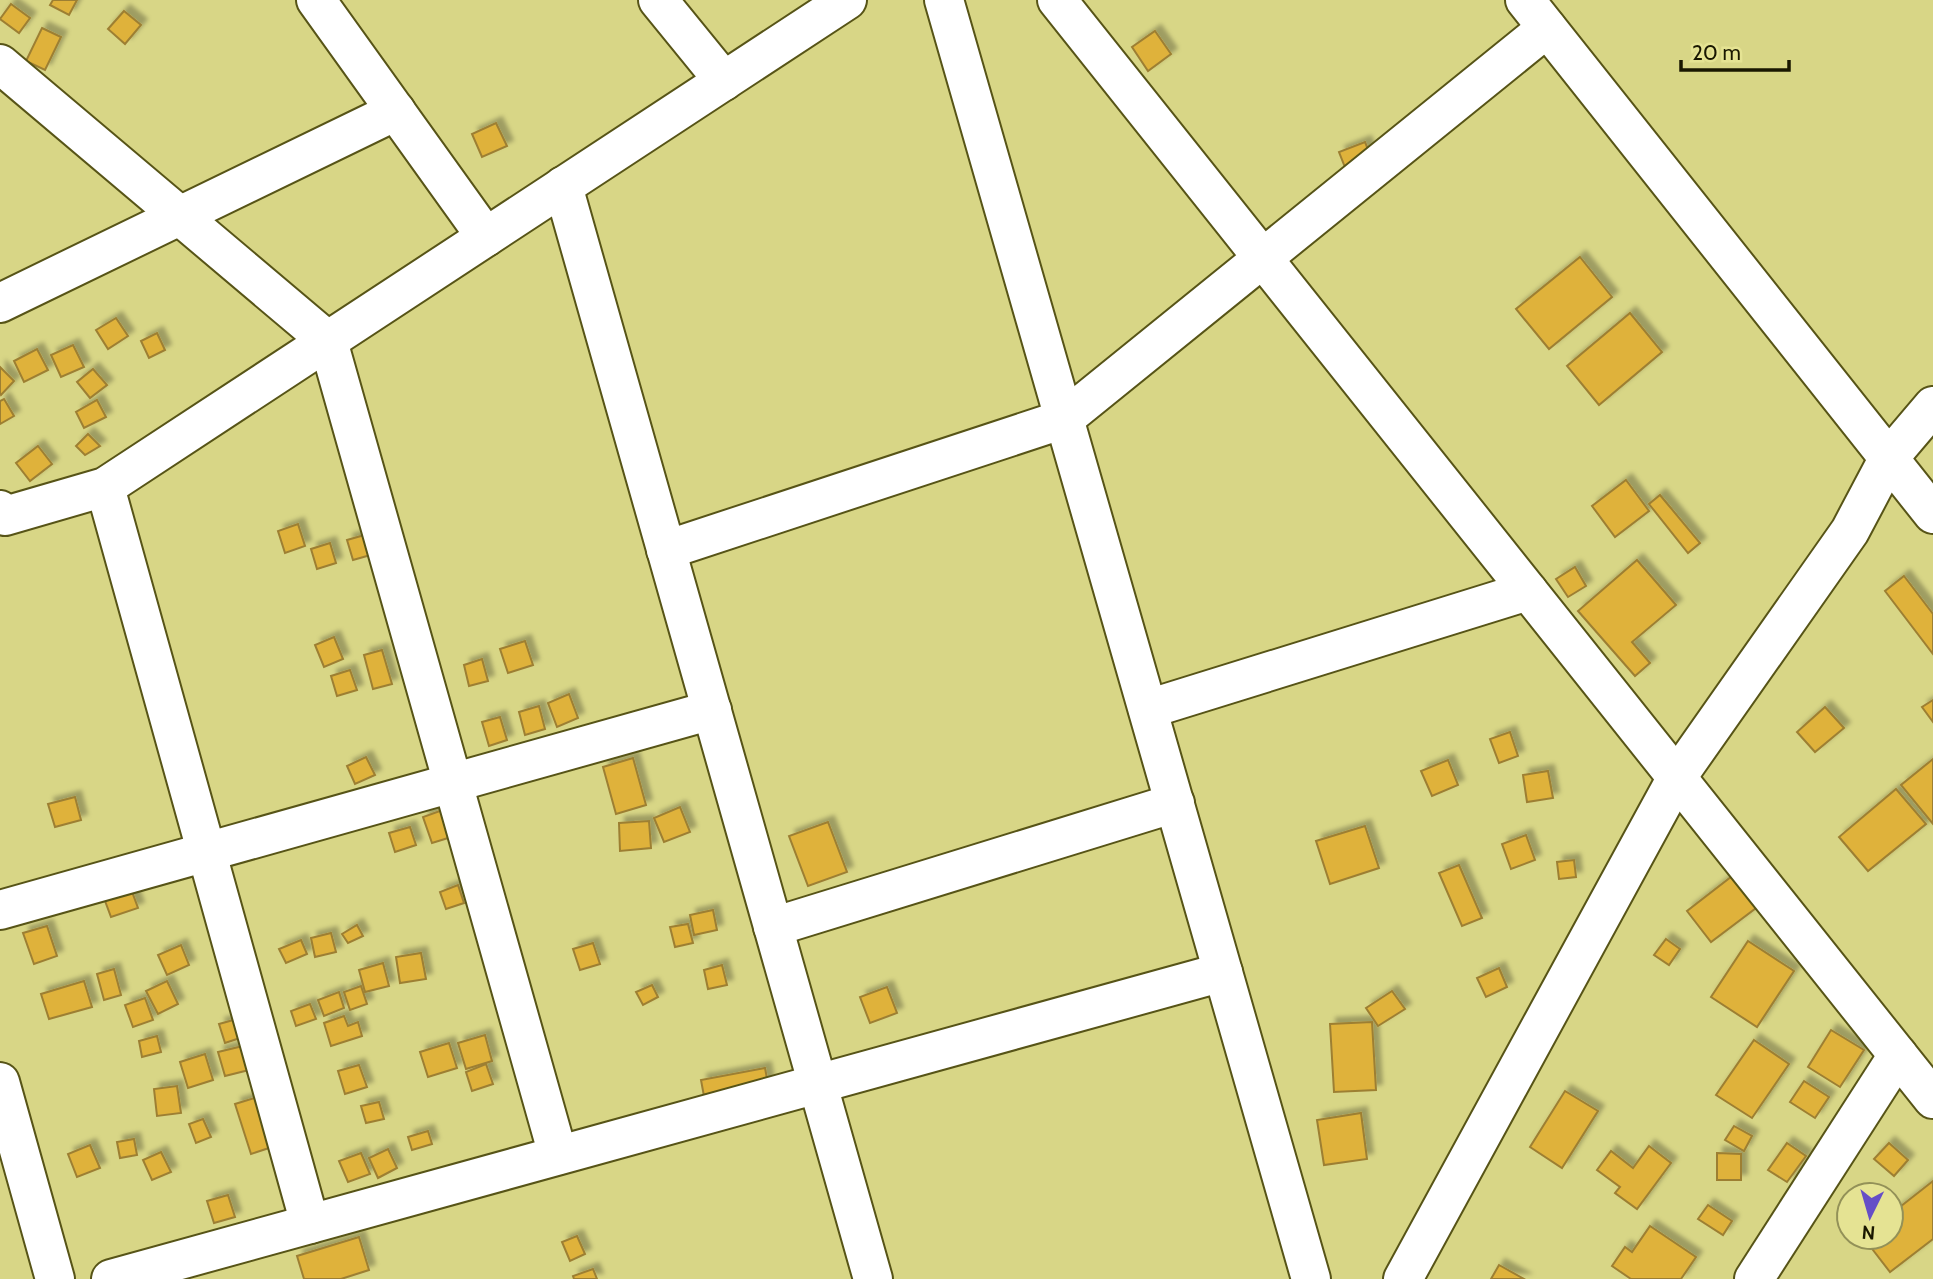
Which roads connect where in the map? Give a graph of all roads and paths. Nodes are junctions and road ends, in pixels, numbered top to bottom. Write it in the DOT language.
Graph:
graph roads {
  1 [pos="316,0"];
  2 [pos="658,0"];
  3 [pos="847,0"];
  4 [pos="944,0"];
  5 [pos="1057,0"];
  6 [pos="1536,14"];
  7 [pos="0,64"];
  8 [pos="724,81"];
  9 [pos="396,111"];
  10 [pos="563,186"];
  11 [pos="180,216"];
  12 [pos="486,237"];
  13 [pos="1263,258"];
  14 [pos="0,303"];
  15 [pos="328,341"];
  16 [pos="1933,405"];
  17 [pos="1064,419"];
  18 [pos="1888,459"];
  19 [pos="105,487"];
  20 [pos="0,510"];
  21 [pos="1933,514"];
  22 [pos="666,550"];
  23 [pos="1528,591"];
  24 [pos="1147,709"];
  25 [pos="712,710"];
  26 [pos="1677,777"];
  27 [pos="453,783"];
  28 [pos="1175,803"];
  29 [pos="206,852"];
  30 [pos="0,910"];
  31 [pos="773,928"];
  32 [pos="1223,972"];
  33 [pos="1898,1055"];
  34 [pos="0,1082"];
  35 [pos="818,1084"];
  36 [pos="1933,1099"];
  37 [pos="558,1155"];
  38 [pos="310,1224"];
  39 [pos="55,1279"];
  40 [pos="111,1279"];
  41 [pos="873,1279"];
  42 [pos="1311,1279"];
  43 [pos="1403,1279"];
  44 [pos="1755,1279"];
  1 -- 9 [label="street"];
  2 -- 8 [label="street"];
  3 -- 8 [label="street"];
  4 -- 17 [label="street"];
  5 -- 13 [label="street"];
  6 -- 13 [label="street"];
  6 -- 18 [label="street"];
  7 -- 11 [label="street"];
  8 -- 10 [label="street"];
  9 -- 11 [label="street"];
  9 -- 12 [label="street"];
  10 -- 12 [label="street"];
  10 -- 22 [label="street"];
  11 -- 14 [label="street"];
  11 -- 15 [label="street"];
  12 -- 15 [label="street"];
  13 -- 17 [label="street"];
  13 -- 23 [label="street"];
  15 -- 19 [label="street"];
  15 -- 27 [label="street"];
  16 -- 18 [label="street"];
  17 -- 22 [label="street"];
  17 -- 24 [label="street"];
  18 -- 21 [label="street"];
  18 -- 26 [label="street"];
  19 -- 20 [label="street"];
  19 -- 29 [label="street"];
  22 -- 25 [label="street"];
  23 -- 24 [label="street"];
  23 -- 26 [label="street"];
  24 -- 28 [label="street"];
  25 -- 27 [label="street"];
  25 -- 31 [label="street"];
  26 -- 33 [label="street"];
  26 -- 43 [label="street"];
  27 -- 29 [label="street"];
  27 -- 37 [label="street"];
  28 -- 31 [label="street"];
  28 -- 32 [label="street"];
  29 -- 30 [label="street"];
  29 -- 38 [label="street"];
  31 -- 35 [label="street"];
  32 -- 35 [label="street"];
  32 -- 42 [label="street"];
  33 -- 36 [label="street"];
  33 -- 44 [label="street"];
  34 -- 39 [label="street"];
  35 -- 37 [label="street"];
  35 -- 41 [label="street"];
  37 -- 38 [label="street"];
  38 -- 40 [label="street"];
}
